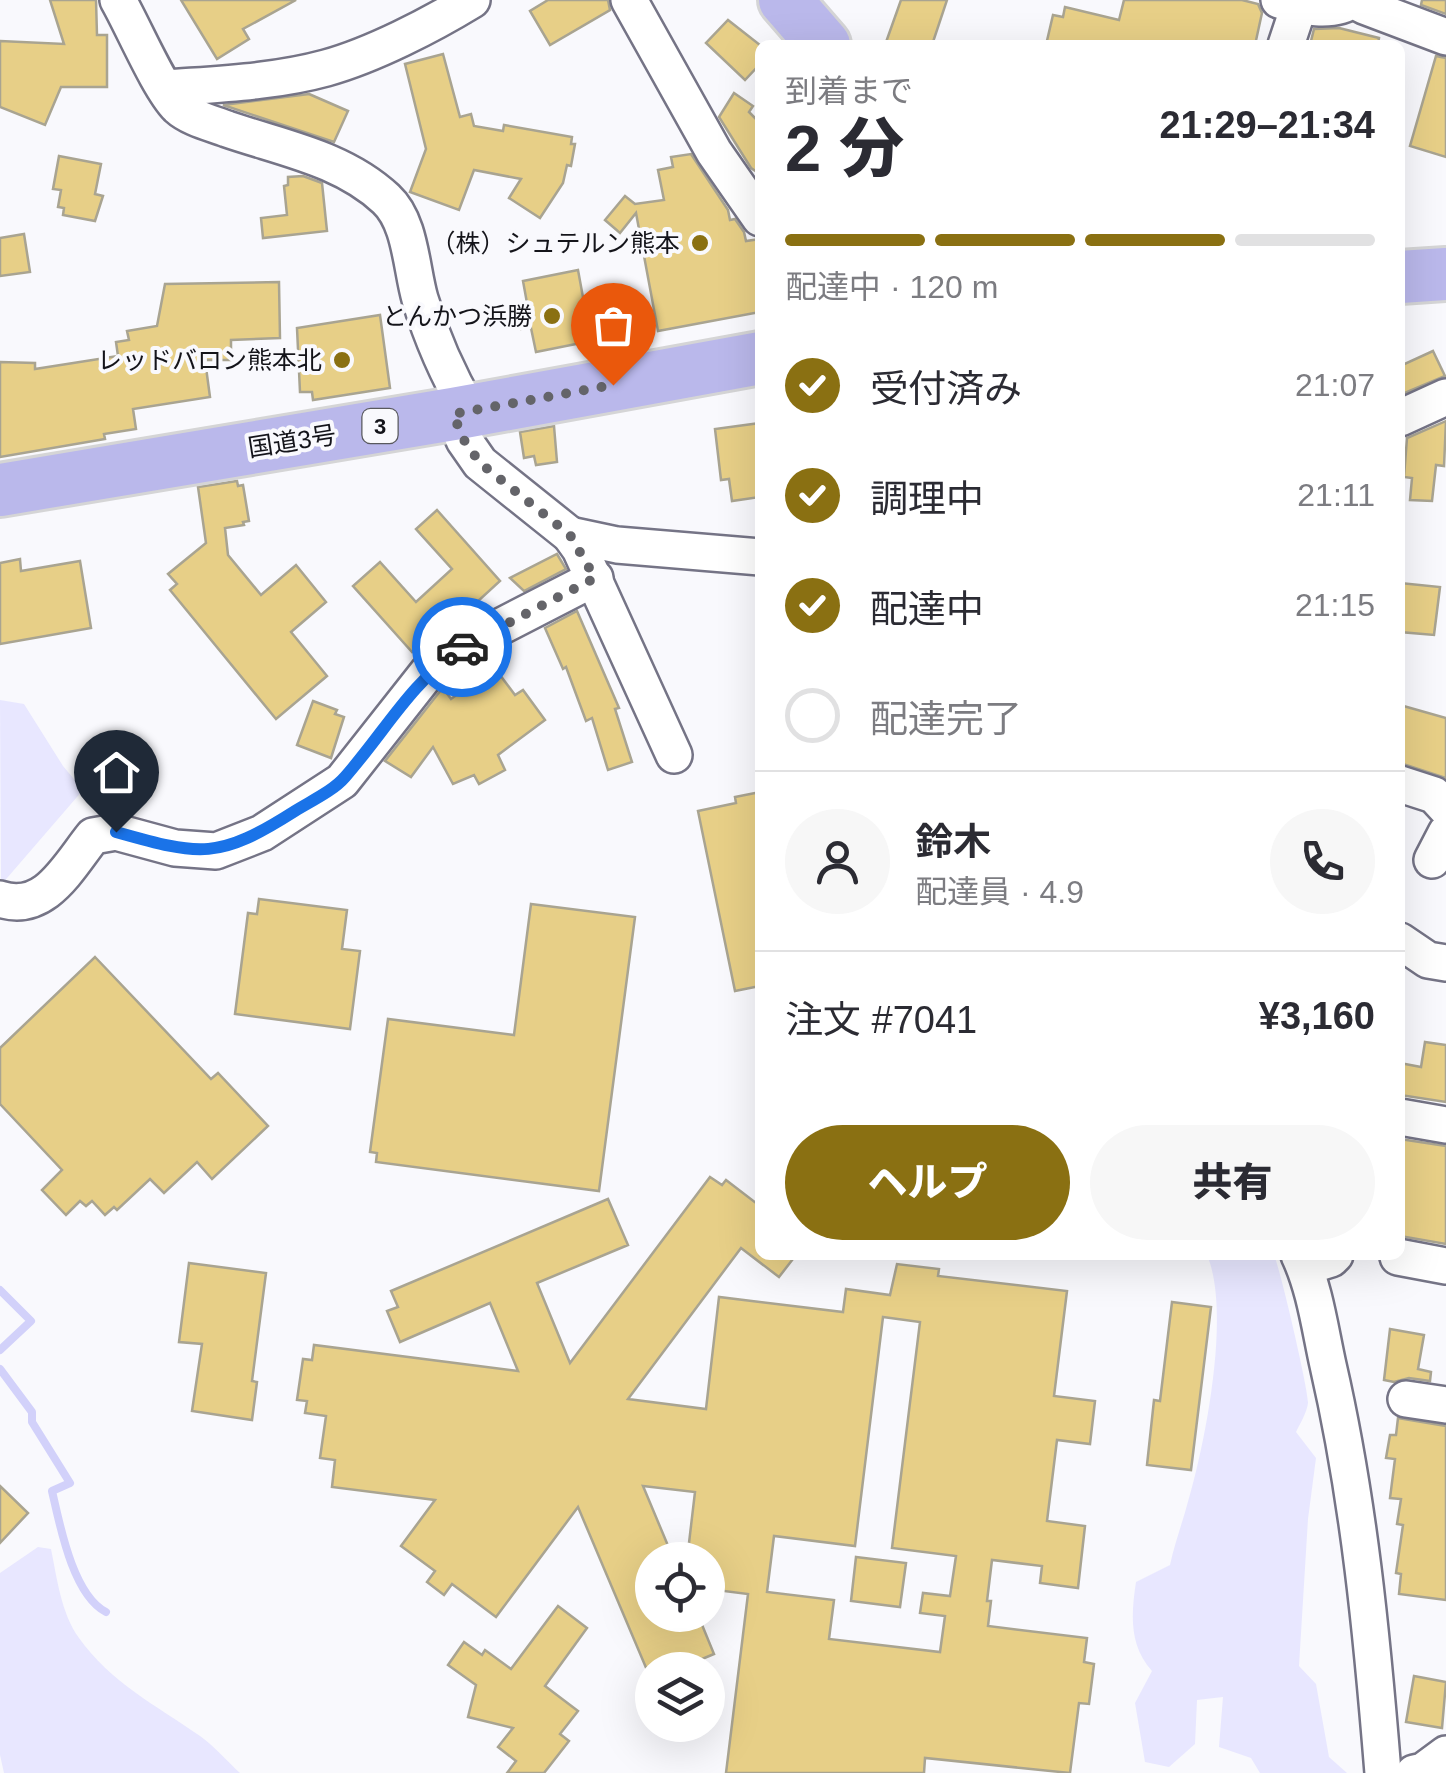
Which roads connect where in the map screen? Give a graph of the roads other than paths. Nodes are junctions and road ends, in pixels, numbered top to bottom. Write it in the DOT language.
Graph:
graph roads {
  1 [pos="118,0"];
  2 [pos="472,0"];
  3 [pos="629,0"];
  4 [pos="785,0"];
  5 [pos="1352,0"];
  6 [pos="1360,0"];
  7 [pos="1289,3"];
  8 [pos="1446,37"];
  9 [pos="820,40"];
  10 [pos="1286,40"];
  11 [pos="167,88"];
  12 [pos="755,211"];
  13 [pos="1446,274"];
  14 [pos="1405,277"];
  15 [pos="755,359"];
  16 [pos="1446,397"];
  17 [pos="461,412"];
  18 [pos="1405,416"];
  19 [pos="0,490"];
  20 [pos="570,535"];
  21 [pos="755,557"];
  22 [pos="595,578"];
  23 [pos="674,755"];
  24 [pos="1405,786"];
  25 [pos="1446,808"];
  26 [pos="0,898"];
  27 [pos="1405,944"];
  28 [pos="1446,963"];
  29 [pos="1405,1118"];
  30 [pos="1446,1125"];
  31 [pos="1405,1258"];
  32 [pos="1313,1260"];
  33 [pos="1446,1266"];
  34 [pos="1406,1398"];
  35 [pos="1446,1405"];
  36 [pos="1446,1754"];
  37 [pos="1383,1773"];
  38 [pos="1414,1773"];
  1 -- 11 [label="street"];
  2 -- 11 [label="street"];
  3 -- 12 [label="street"];
  4 -- 9 [label="highway"];
  5 -- 7 [label="street"];
  6 -- 8 [label="street"];
  7 -- 10 [label="street"];
  11 -- 17 [label="street"];
  13 -- 14 [label="highway"];
  15 -- 17 [label="highway, 国道3号 / 3"];
  16 -- 18 [label="street"];
  17 -- 19 [label="highway, 国道3号 / 3"];
  17 -- 20 [label="street"];
  20 -- 21 [label="street"];
  20 -- 22 [label="street"];
  22 -- 23 [label="street"];
  22 -- 26 [label="street"];
  24 -- 25 [label="street"];
  27 -- 28 [label="street"];
  29 -- 30 [label="street"];
  31 -- 33 [label="street"];
  32 -- 37 [label="street"];
  34 -- 35 [label="street"];
  36 -- 38 [label="street"];
}
